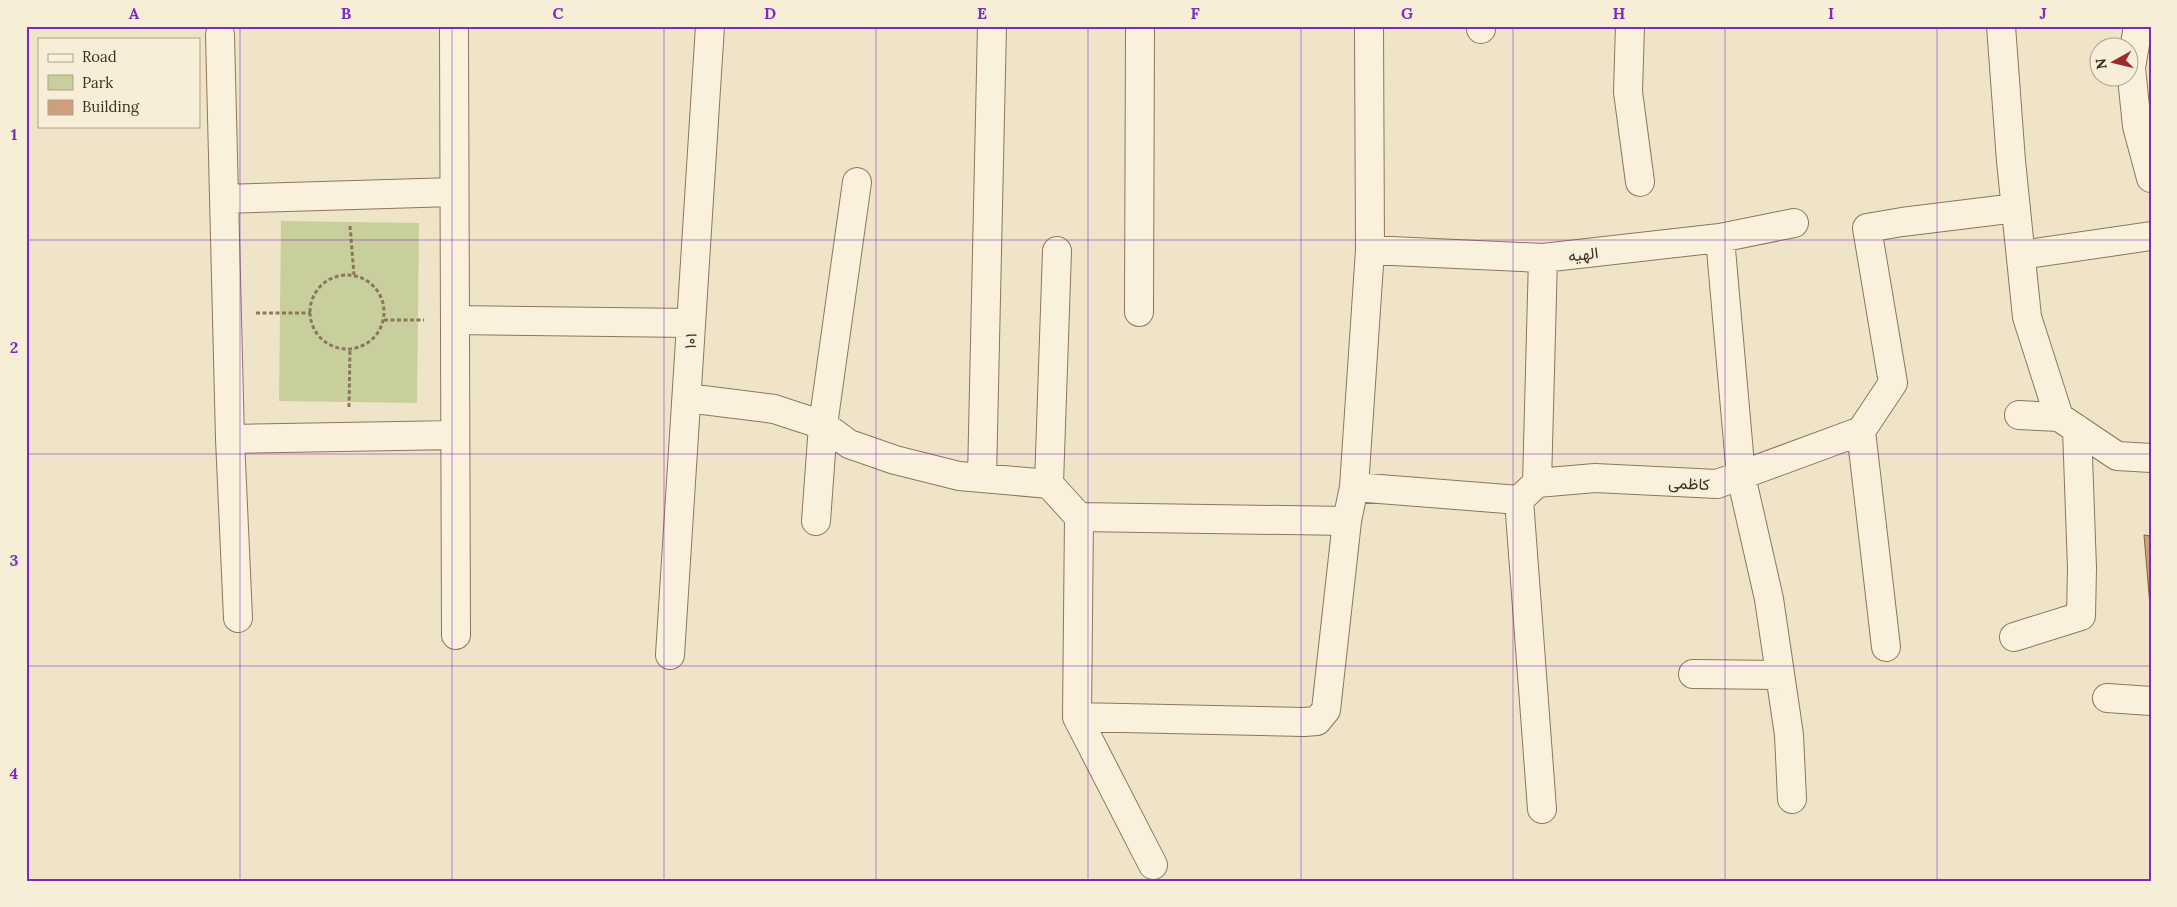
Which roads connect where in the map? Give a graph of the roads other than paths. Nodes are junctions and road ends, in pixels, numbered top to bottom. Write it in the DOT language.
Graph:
graph roads {
  1 [pos="710,26"];
  2 [pos="992,26"];
  3 [pos="1140,26"];
  4 [pos="1369,26"];
  5 [pos="1630,26"];
  6 [pos="2001,26"];
  7 [pos="2138,26"];
  8 [pos="454,31"];
  9 [pos="220,35"];
  10 [pos="2151,178"];
  11 [pos="857,182"];
  12 [pos="1640,182"];
  13 [pos="454,192"];
  14 [pos="224,199"];
  15 [pos="2016,208"];
  16 [pos="1794,223"];
  17 [pos="2151,236"];
  18 [pos="1720,238"];
  19 [pos="1370,250"];
  20 [pos="1057,251"];
  21 [pos="2021,255"];
  22 [pos="1543,258"];
  23 [pos="1139,312"];
  24 [pos="455,320"];
  25 [pos="691,323"];
  26 [pos="686,398"];
  27 [pos="2019,415"];
  28 [pos="2068,423"];
  29 [pos="823,425"];
  30 [pos="1861,431"];
  31 [pos="455,435"];
  32 [pos="230,439"];
  33 [pos="2151,458"];
  34 [pos="1741,476"];
  35 [pos="982,478"];
  36 [pos="1049,484"];
  37 [pos="1354,487"];
  38 [pos="1528,492"];
  39 [pos="1079,517"];
  40 [pos="816,521"];
  41 [pos="1347,521"];
  42 [pos="238,618"];
  43 [pos="456,635"];
  44 [pos="2014,637"];
  45 [pos="1886,647"];
  46 [pos="670,655"];
  47 [pos="1693,674"];
  48 [pos="1780,675"];
  49 [pos="2107,698"];
  50 [pos="2151,701"];
  51 [pos="1077,717"];
  52 [pos="1792,799"];
  53 [pos="1542,809"];
  54 [pos="1153,864"];
  1 -- 25 [label="street, ۱۰۱"];
  2 -- 35 [label="street"];
  3 -- 23 [label="street"];
  4 -- 19 [label="street"];
  5 -- 12 [label="street"];
  6 -- 15 [label="street"];
  7 -- 10 [label="street"];
  8 -- 13 [label="street"];
  9 -- 14 [label="street"];
  11 -- 29 [label="street"];
  13 -- 14 [label="street"];
  13 -- 24 [label="street"];
  14 -- 32 [label="street"];
  15 -- 21 [label="street"];
  15 -- 30 [label="street"];
  16 -- 18 [label="street, الهیه"];
  17 -- 21 [label="street"];
  18 -- 22 [label="street, الهیه"];
  18 -- 34 [label="street"];
  19 -- 22 [label="street, الهیه"];
  19 -- 37 [label="street"];
  20 -- 36 [label="street"];
  21 -- 28 [label="street"];
  22 -- 38 [label="street"];
  24 -- 25 [label="street"];
  24 -- 31 [label="street"];
  25 -- 26 [label="street, ۱۰۱"];
  26 -- 29 [label="street"];
  26 -- 46 [label="street, ۱۰۱"];
  27 -- 28 [label="street"];
  28 -- 33 [label="street"];
  28 -- 44 [label="street"];
  29 -- 35 [label="street"];
  29 -- 40 [label="street"];
  30 -- 34 [label="street, کاظمی"];
  30 -- 45 [label="street"];
  31 -- 32 [label="street"];
  31 -- 43 [label="street"];
  32 -- 42 [label="street"];
  34 -- 38 [label="street, کاظمی"];
  34 -- 48 [label="street"];
  35 -- 36 [label="street"];
  36 -- 39 [label="street"];
  37 -- 38 [label="street, کاظمی"];
  37 -- 41 [label="street"];
  38 -- 53 [label="street"];
  39 -- 41 [label="street"];
  39 -- 51 [label="street"];
  41 -- 51 [label="street"];
  47 -- 48 [label="street"];
  48 -- 52 [label="street"];
  49 -- 50 [label="street"];
  51 -- 54 [label="street"];
}
